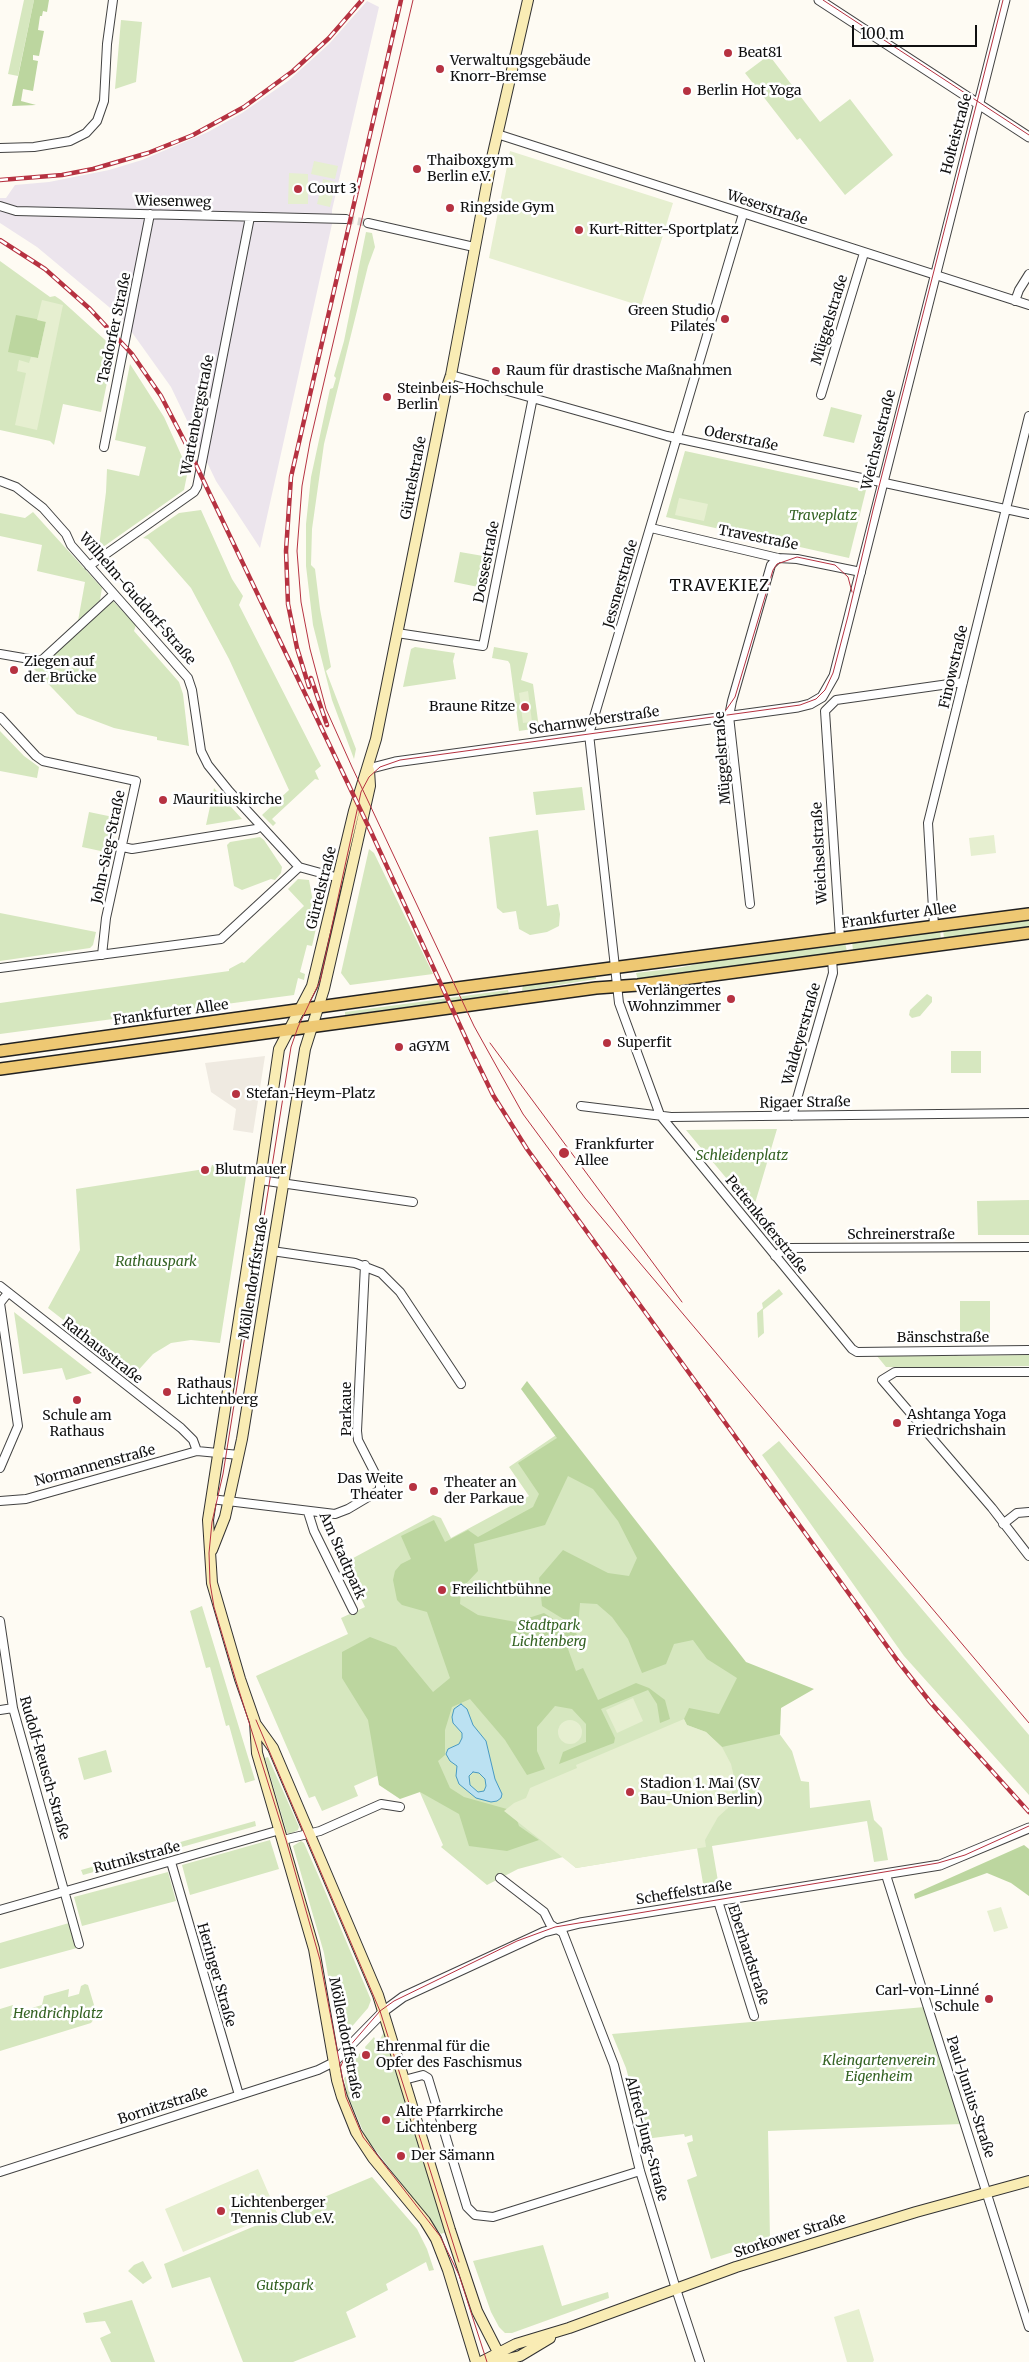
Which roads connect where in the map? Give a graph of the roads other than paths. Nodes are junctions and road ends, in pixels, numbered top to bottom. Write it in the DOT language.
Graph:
graph roads {
  1 [pos="113,0"];
  2 [pos="528,0"];
  3 [pos="820,0"];
  4 [pos="1005,0"];
  5 [pos="980,104"];
  6 [pos="497,134"];
  7 [pos="1029,137"];
  8 [pos="0,148"];
  9 [pos="0,206"];
  10 [pos="150,214"];
  11 [pos="743,214"];
  12 [pos="250,217"];
  13 [pos="346,219"];
  14 [pos="368,223"];
  15 [pos="474,247"];
  16 [pos="864,252"];
  17 [pos="935,274"];
  18 [pos="1029,274"];
  19 [pos="1015,300"];
  20 [pos="1029,305"];
  21 [pos="450,375"];
  22 [pos="821,396"];
  23 [pos="533,397"];
  24 [pos="1029,416"];
  25 [pos="677,438"];
  26 [pos="104,447"];
  27 [pos="0,481"];
  28 [pos="882,483"];
  29 [pos="1005,509"];
  30 [pos="1029,514"];
  31 [pos="651,528"];
  32 [pos="778,558"];
  33 [pos="89,566"];
  34 [pos="861,572"];
  35 [pos="114,594"];
  36 [pos="397,633"];
  37 [pos="0,654"];
  38 [pos="963,682"];
  39 [pos="822,697"];
  40 [pos="730,716"];
  41 [pos="0,717"];
  42 [pos="588,736"];
  43 [pos="368,769"];
  44 [pos="261,826"];
  45 [pos="123,847"];
  46 [pos="299,867"];
  47 [pos="339,878"];
  48 [pos="750,904"];
  49 [pos="1029,914"];
  50 [pos="934,926"];
  51 [pos="1029,933"];
  52 [pos="840,939"];
  53 [pos="102,955"];
  54 [pos="832,959"];
  55 [pos="0,968"];
  56 [pos="614,968"];
  57 [pos="616,986"];
  58 [pos="318,1008"];
  59 [pos="298,1011"];
  60 [pos="312,1025"];
  61 [pos="288,1029"];
  62 [pos="0,1051"];
  63 [pos="0,1068"];
  64 [pos="581,1106"];
  65 [pos="1029,1113"];
  66 [pos="660,1115"];
  67 [pos="792,1116"];
  68 [pos="260,1180"];
  69 [pos="283,1183"];
  70 [pos="412,1202"];
  71 [pos="1029,1247"];
  72 [pos="272,1251"];
  73 [pos="775,1256"];
  74 [pos="365,1265"];
  75 [pos="0,1286"];
  76 [pos="8,1293"];
  77 [pos="1029,1350"];
  78 [pos="857,1352"];
  79 [pos="1029,1372"];
  80 [pos="461,1384"];
  81 [pos="197,1451"];
  82 [pos="218,1452"];
  83 [pos="238,1455"];
  84 [pos="0,1468"];
  85 [pos="211,1499"];
  86 [pos="0,1501"];
  87 [pos="229,1501"];
  88 [pos="308,1512"];
  89 [pos="1029,1512"];
  90 [pos="1003,1524"];
  91 [pos="211,1551"];
  92 [pos="1029,1556"];
  93 [pos="353,1610"];
  94 [pos="0,1622"];
  95 [pos="13,1708"];
  96 [pos="0,1710"];
  97 [pos="255,1722"];
  98 [pos="400,1806"];
  99 [pos="1029,1828"];
  100 [pos="280,1830"];
  101 [pos="308,1833"];
  102 [pos="283,1840"];
  103 [pos="171,1862"];
  104 [pos="886,1875"];
  105 [pos="500,1878"];
  106 [pos="64,1891"];
  107 [pos="718,1901"];
  108 [pos="0,1910"];
  109 [pos="557,1929"];
  110 [pos="79,1944"];
  111 [pos="384,2011"];
  112 [pos="754,2016"];
  113 [pos="334,2062"];
  114 [pos="404,2080"];
  115 [pos="238,2095"];
  116 [pos="640,2171"];
  117 [pos="0,2172"];
  118 [pos="1029,2181"];
  119 [pos="987,2193"];
  120 [pos="676,2289"];
  121 [pos="1029,2327"];
  122 [pos="500,2360"];
  123 [pos="476,2362"];
  124 [pos="481,2362"];
  125 [pos="700,2362"];
  1 -- 8 [label="street"];
  2 -- 6 [label="main road, Gürtelstraße"];
  3 -- 5 [label="street"];
  4 -- 5 [label="street, Holteistraße"];
  5 -- 7 [label="street"];
  5 -- 17 [label="street, Holteistraße"];
  6 -- 11 [label="street, Weserstraße"];
  6 -- 15 [label="main road, Gürtelstraße"];
  9 -- 10 [label="street, Wiesenweg"];
  10 -- 12 [label="street, Wiesenweg"];
  10 -- 26 [label="street, Tasdorfer Straße"];
  11 -- 16 [label="street, Weserstraße"];
  11 -- 25 [label="street, Jessnerstraße"];
  12 -- 13 [label="street, Wiesenweg"];
  12 -- 33 [label="street, Wartenbergstraße"];
  14 -- 15 [label="street"];
  15 -- 21 [label="main road, Gürtelstraße"];
  16 -- 17 [label="street, Weserstraße"];
  16 -- 22 [label="street, Müggelstraße"];
  17 -- 19 [label="street, Weserstraße"];
  17 -- 28 [label="street, Weichselstraße"];
  18 -- 19 [label="street"];
  19 -- 20 [label="street, Weserstraße"];
  21 -- 23 [label="street, Oderstraße"];
  21 -- 36 [label="main road, Gürtelstraße"];
  23 -- 25 [label="street, Oderstraße"];
  23 -- 36 [label="street, Dossestraße"];
  24 -- 29 [label="street, Finowstraße"];
  25 -- 28 [label="street, Oderstraße"];
  25 -- 31 [label="street, Jessnerstraße"];
  27 -- 33 [label="street, Wilhelm-Guddorf-Straße"];
  28 -- 29 [label="street, Oderstraße"];
  28 -- 34 [label="street, Weichselstraße"];
  29 -- 30 [label="street, Oderstraße"];
  29 -- 38 [label="street, Finowstraße"];
  31 -- 32 [label="street, Travestraße"];
  31 -- 42 [label="street, Jessnerstraße"];
  32 -- 34 [label="street, Travestraße"];
  32 -- 40 [label="street, Müggelstraße"];
  33 -- 35 [label="street, Wilhelm-Guddorf-Straße"];
  34 -- 39 [label="street, Weichselstraße"];
  35 -- 37 [label="street"];
  35 -- 44 [label="street, Wilhelm-Guddorf-Straße"];
  36 -- 43 [label="main road, Gürtelstraße"];
  38 -- 50 [label="street, Finowstraße"];
  38 -- 52 [label="street, Weichselstraße"];
  39 -- 40 [label="street, Scharnweberstraße"];
  40 -- 42 [label="street, Scharnweberstraße"];
  40 -- 48 [label="street, Müggelstraße"];
  41 -- 45 [label="street, John-Sieg-Straße"];
  42 -- 43 [label="street, Scharnweberstraße"];
  42 -- 56 [label="street, Jessnerstraße"];
  43 -- 47 [label="main road, Gürtelstraße"];
  43 -- 58 [label="main road, Gürtelstraße"];
  44 -- 45 [label="street"];
  44 -- 46 [label="street, Wilhelm-Guddorf-Straße"];
  45 -- 53 [label="street, John-Sieg-Straße"];
  46 -- 47 [label="street"];
  46 -- 53 [label="street"];
  47 -- 59 [label="main road, Gürtelstraße"];
  49 -- 50 [label="main road, Frankfurter Allee"];
  50 -- 52 [label="main road, Frankfurter Allee"];
  51 -- 54 [label="main road"];
  52 -- 56 [label="main road, Frankfurter Allee"];
  53 -- 55 [label="street"];
  54 -- 57 [label="main road"];
  54 -- 67 [label="street, Waldeyerstraße"];
  56 -- 57 [label="street, Pettenkoferstraße"];
  56 -- 58 [label="main road, Frankfurter Allee"];
  57 -- 60 [label="main road"];
  57 -- 66 [label="street, Pettenkoferstraße"];
  58 -- 59 [label="main road, Frankfurter Allee"];
  58 -- 60 [label="main road, Möllendorffstraße"];
  59 -- 61 [label="main road, Möllendorffstraße"];
  59 -- 62 [label="main road, Frankfurter Allee"];
  60 -- 61 [label="main road"];
  60 -- 69 [label="main road, Möllendorffstraße"];
  61 -- 63 [label="main road"];
  61 -- 68 [label="main road, Möllendorffstraße"];
  64 -- 66 [label="street, Rigaer Straße"];
  65 -- 67 [label="street, Rigaer Straße"];
  66 -- 67 [label="street, Rigaer Straße"];
  66 -- 73 [label="street, Pettenkoferstraße"];
  68 -- 69 [label="street"];
  68 -- 82 [label="main road, Möllendorffstraße"];
  69 -- 70 [label="street"];
  69 -- 72 [label="main road, Möllendorffstraße"];
  71 -- 73 [label="street, Schreinerstraße"];
  72 -- 74 [label="street"];
  72 -- 83 [label="main road, Möllendorffstraße"];
  73 -- 78 [label="street, Pettenkoferstraße"];
  74 -- 80 [label="street"];
  74 -- 88 [label="street, Parkaue"];
  75 -- 76 [label="street, Rathausstraße"];
  76 -- 81 [label="street, Rathausstraße"];
  76 -- 84 [label="street"];
  77 -- 78 [label="street, Bänschstraße"];
  79 -- 90 [label="street"];
  81 -- 82 [label="street"];
  81 -- 86 [label="street, Normannenstraße"];
  82 -- 83 [label="street"];
  82 -- 85 [label="main road, Möllendorffstraße"];
  83 -- 87 [label="main road, Möllendorffstraße"];
  85 -- 87 [label="street, Parkaue"];
  85 -- 91 [label="main road, Möllendorffstraße"];
  87 -- 88 [label="street, Parkaue"];
  87 -- 91 [label="main road, Möllendorffstraße"];
  88 -- 93 [label="street, Am Stadtpark"];
  89 -- 90 [label="street"];
  90 -- 92 [label="street"];
  91 -- 97 [label="main road, Möllendorffstraße"];
  94 -- 95 [label="street, Rudolf-Reusch-Straße"];
  95 -- 96 [label="street"];
  95 -- 106 [label="street, Rudolf-Reusch-Straße"];
  97 -- 100 [label="main road, Möllendorffstraße"];
  97 -- 101 [label="main road, Möllendorffstraße"];
  98 -- 101 [label="street"];
  99 -- 104 [label="street, Scheffelstraße"];
  100 -- 102 [label="main road, Möllendorffstraße"];
  100 -- 103 [label="street, Rutnikstraße"];
  101 -- 102 [label="street"];
  101 -- 111 [label="main road, Möllendorffstraße"];
  102 -- 113 [label="main road, Möllendorffstraße"];
  103 -- 106 [label="street, Rutnikstraße"];
  103 -- 115 [label="street, Heringer Straße"];
  104 -- 107 [label="street, Scheffelstraße"];
  104 -- 119 [label="street, Paul-Junius-Straße"];
  105 -- 109 [label="street"];
  106 -- 108 [label="street, Rutnikstraße"];
  106 -- 110 [label="street"];
  107 -- 109 [label="street, Scheffelstraße"];
  107 -- 112 [label="street, Eberhardstraße"];
  109 -- 111 [label="street, Scheffelstraße"];
  109 -- 116 [label="street, Alfred-Jung-Straße"];
  111 -- 113 [label="street, Scheffelstraße"];
  111 -- 114 [label="main road, Möllendorffstraße"];
  113 -- 115 [label="street, Bornitzstraße"];
  113 -- 123 [label="main road, Möllendorffstraße"];
  114 -- 116 [label="street"];
  114 -- 122 [label="main road, Möllendorffstraße"];
  115 -- 117 [label="street, Bornitzstraße"];
  116 -- 120 [label="street, Alfred-Jung-Straße"];
  118 -- 119 [label="main road, Storkower Straße"];
  119 -- 120 [label="main road, Storkower Straße"];
  119 -- 121 [label="street, Paul-Junius-Straße"];
  120 -- 122 [label="main road, Storkower Straße"];
  120 -- 125 [label="street, Alfred-Jung-Straße"];
  122 -- 124 [label="main road, Storkower Straße"];
}
